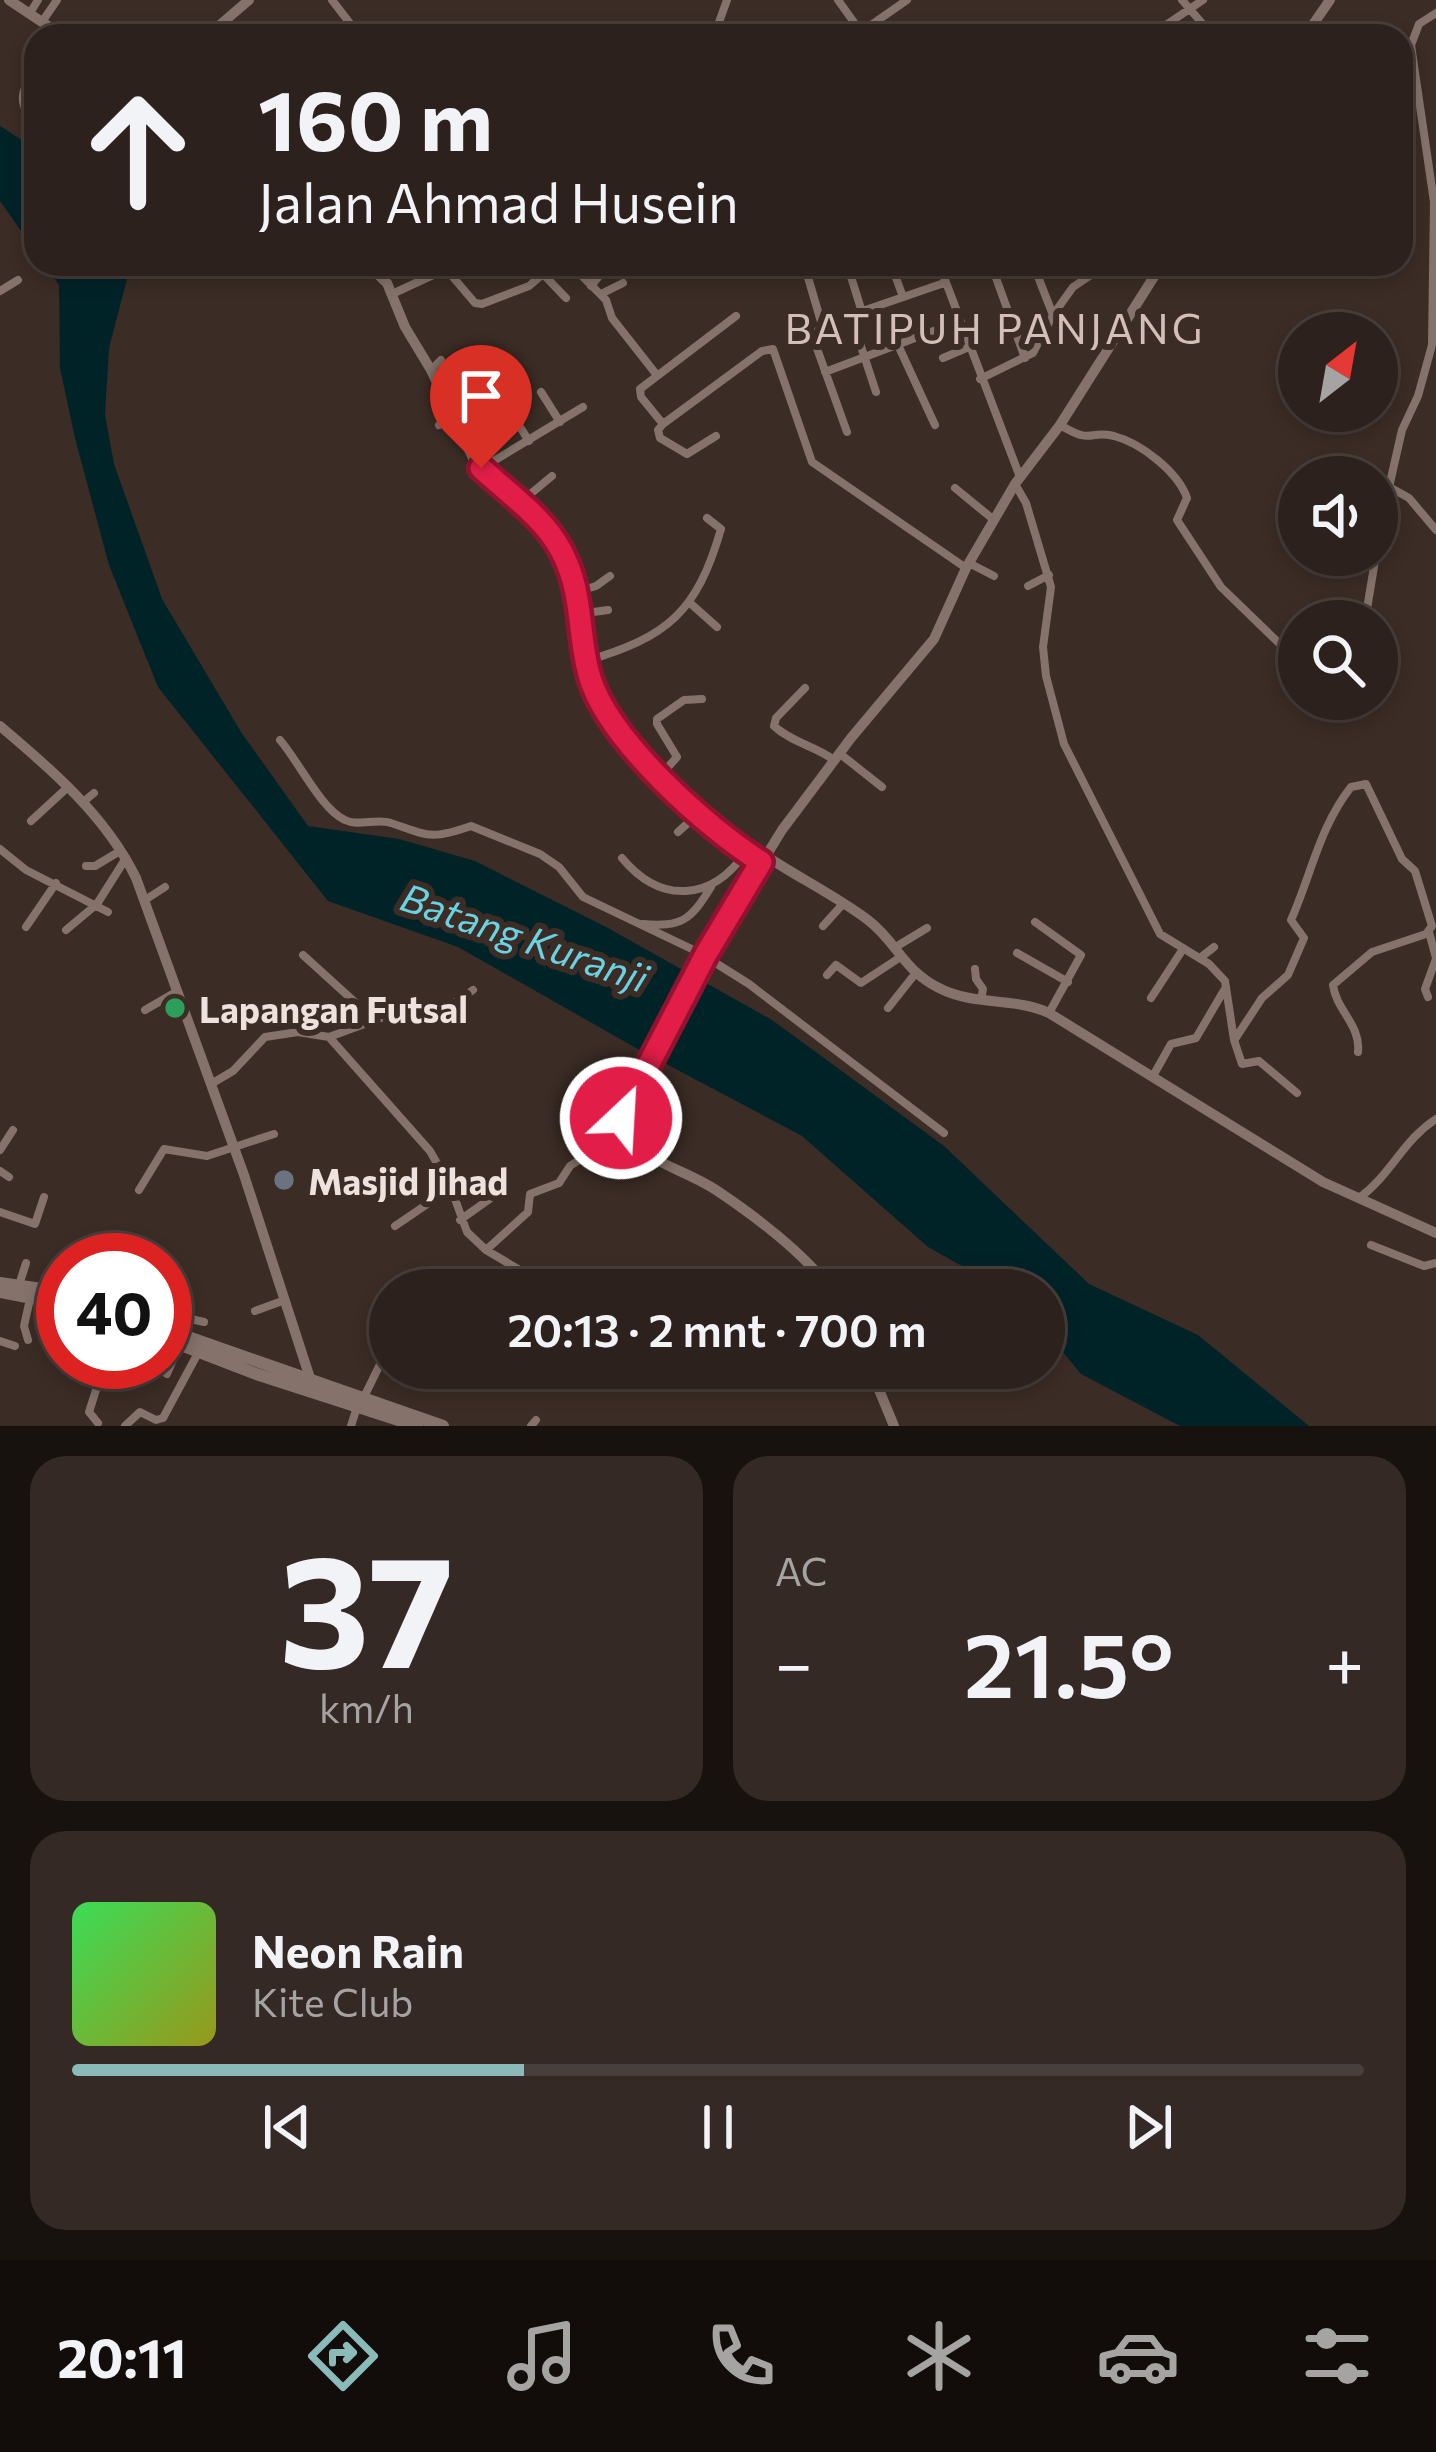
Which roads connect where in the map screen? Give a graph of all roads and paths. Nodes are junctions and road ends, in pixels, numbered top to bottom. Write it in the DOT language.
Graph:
graph roads {
  1 [pos="9,0"];
  2 [pos="38,0"];
  3 [pos="57,0"];
  4 [pos="249,0"];
  5 [pos="332,0"];
  6 [pos="907,0"];
  7 [pos="1182,0"];
  8 [pos="1202,0"];
  9 [pos="1188,10"];
  10 [pos="30,14"];
  11 [pos="1436,14"];
  12 [pos="42,22"];
  13 [pos="44,24"];
  14 [pos="221,24"];
  15 [pos="350,24"];
  16 [pos="875,24"];
  17 [pos="1167,24"];
  18 [pos="1201,24"];
  19 [pos="1413,40"];
  20 [pos="1413,59"];
  21 [pos="1434,243"];
  22 [pos="382,276"];
  23 [pos="431,276"];
  24 [pos="452,276"];
  25 [pos="541,276"];
  26 [pos="545,276"];
  27 [pos="581,276"];
  28 [pos="599,276"];
  29 [pos="808,276"];
  30 [pos="851,276"];
  31 [pos="895,276"];
  32 [pos="942,276"];
  33 [pos="995,276"];
  34 [pos="1038,276"];
  35 [pos="1090,276"];
  36 [pos="1154,276"];
  37 [pos="18,280"];
  38 [pos="623,283"];
  39 [pos="944,283"];
  40 [pos="591,286"];
  41 [pos="0,291"];
  42 [pos="392,294"];
  43 [pos="601,295"];
  44 [pos="903,297"];
  45 [pos="566,298"];
  46 [pos="862,312"];
  47 [pos="1053,315"];
  48 [pos="736,316"];
  49 [pos="851,316"];
  50 [pos="960,321"];
  51 [pos="822,325"];
  52 [pos="898,345"];
  53 [pos="969,347"];
  54 [pos="865,357"];
  55 [pos="943,358"];
  56 [pos="1025,359"];
  57 [pos="825,372"];
  58 [pos="656,374"];
  59 [pos="980,379"];
  60 [pos="541,392"];
  61 [pos="876,392"];
  62 [pos="583,407"];
  63 [pos="511,413"];
  64 [pos="452,420"];
  65 [pos="560,422"];
  66 [pos="663,424"];
  67 [pos="440,425"];
  68 [pos="935,425"];
  69 [pos="1060,425"];
  70 [pos="847,432"];
  71 [pos="716,436"];
  72 [pos="529,441"];
  73 [pos="1397,456"];
  74 [pos="481,468"];
  75 [pos="552,476"];
  76 [pos="1017,481"];
  77 [pos="956,488"];
  78 [pos="1398,492"];
  79 [pos="522,501"];
  80 [pos="707,518"];
  81 [pos="994,520"];
  82 [pos="1436,530"];
  83 [pos="967,566"];
  84 [pos="1049,575"];
  85 [pos="610,576"];
  86 [pos="994,576"];
  87 [pos="1028,586"];
  88 [pos="576,592"];
  89 [pos="690,603"];
  90 [pos="608,610"];
  91 [pos="579,614"];
  92 [pos="717,627"];
  93 [pos="1278,642"];
  94 [pos="586,662"];
  95 [pos="805,688"];
  96 [pos="702,699"];
  97 [pos="0,726"];
  98 [pos="280,740"];
  99 [pos="836,756"];
  100 [pos="660,776"];
  101 [pos="68,787"];
  102 [pos="882,787"];
  103 [pos="94,793"];
  104 [pos="83,802"];
  105 [pos="698,814"];
  106 [pos="31,821"];
  107 [pos="678,832"];
  108 [pos="0,849"];
  109 [pos="746,852"];
  110 [pos="124,854"];
  111 [pos="622,858"];
  112 [pos="764,859"];
  113 [pos="86,866"];
  114 [pos="56,883"];
  115 [pos="712,886"];
  116 [pos="165,887"];
  117 [pos="145,900"];
  118 [pos="97,904"];
  119 [pos="842,905"];
  120 [pos="108,912"];
  121 [pos="1035,922"];
  122 [pos="634,924"];
  123 [pos="824,926"];
  124 [pos="26,927"];
  125 [pos="928,928"];
  126 [pos="66,930"];
  127 [pos="1430,932"];
  128 [pos="1214,947"];
  129 [pos="1183,949"];
  130 [pos="1017,953"];
  131 [pos="896,954"];
  132 [pos="303,955"];
  133 [pos="1200,958"];
  134 [pos="1436,958"];
  135 [pos="975,969"];
  136 [pos="915,974"];
  137 [pos="827,975"];
  138 [pos="1068,982"];
  139 [pos="1227,986"];
  140 [pos="473,990"];
  141 [pos="176,992"];
  142 [pos="1428,997"];
  143 [pos="1151,998"];
  144 [pos="982,1000"];
  145 [pos="888,1008"];
  146 [pos="145,1010"];
  147 [pos="1049,1013"];
  148 [pos="368,1023"];
  149 [pos="329,1037"];
  150 [pos="1234,1040"];
  151 [pos="1358,1052"];
  152 [pos="1152,1077"];
  153 [pos="211,1084"];
  154 [pos="1297,1093"];
  155 [pos="1436,1119"];
  156 [pos="13,1130"];
  157 [pos="944,1132"];
  158 [pos="274,1134"];
  159 [pos="233,1147"];
  160 [pos="632,1147"];
  161 [pos="0,1150"];
  162 [pos="452,1188"];
  163 [pos="140,1190"];
  164 [pos="44,1197"];
  165 [pos="490,1198"];
  166 [pos="1358,1199"];
  167 [pos="0,1212"];
  168 [pos="460,1220"];
  169 [pos="395,1226"];
  170 [pos="1436,1233"];
  171 [pos="1371,1245"];
  172 [pos="486,1250"];
  173 [pos="26,1263"];
  174 [pos="1436,1263"];
  175 [pos="516,1269"];
  176 [pos="813,1269"];
  177 [pos="19,1285"];
  178 [pos="0,1288"];
  179 [pos="36,1288"];
  180 [pos="30,1297"];
  181 [pos="36,1298"];
  182 [pos="284,1300"];
  183 [pos="255,1311"];
  184 [pos="192,1319"];
  185 [pos="204,1322"];
  186 [pos="28,1340"];
  187 [pos="0,1341"];
  188 [pos="192,1344"];
  189 [pos="15,1346"];
  190 [pos="192,1347"];
  191 [pos="199,1352"];
  192 [pos="221,1355"];
  193 [pos="310,1378"];
  194 [pos="369,1386"];
  195 [pos="96,1389"];
  196 [pos="879,1389"];
  197 [pos="361,1402"];
  198 [pos="98,1423"];
  199 [pos="125,1426"];
  200 [pos="351,1426"];
  201 [pos="417,1426"];
  202 [pos="443,1426"];
  203 [pos="894,1426"];
  1 -- 10 [label="street"];
  2 -- 10 [label="street"];
  3 -- 12 [label="street"];
  4 -- 14 [label="street"];
  5 -- 15 [label="street"];
  6 -- 16 [label="street"];
  7 -- 9 [label="street"];
  8 -- 9 [label="street"];
  9 -- 17 [label="street"];
  9 -- 18 [label="street"];
  10 -- 12 [label="street"];
  11 -- 19 [label="street"];
  12 -- 13 [label="street"];
  20 -- 21 [label="street"];
  21 -- 73 [label="street"];
  22 -- 42 [label="street"];
  23 -- 42 [label="street"];
  24 -- 25 [label="street"];
  26 -- 45 [label="street"];
  27 -- 40 [label="street"];
  28 -- 40 [label="street"];
  29 -- 51 [label="street"];
  30 -- 46 [label="street"];
  31 -- 44 [label="street"];
  32 -- 39 [label="street"];
  33 -- 56 [label="street"];
  34 -- 47 [label="street"];
  35 -- 47 [label="street"];
  36 -- 69 [label="street"];
  37 -- 41 [label="street"];
  38 -- 43 [label="street"];
  39 -- 44 [label="street"];
  39 -- 50 [label="street"];
  40 -- 43 [label="street"];
  42 -- 64 [label="street"];
  43 -- 58 [label="street"];
  44 -- 46 [label="street"];
  46 -- 49 [label="street"];
  47 -- 56 [label="street"];
  48 -- 58 [label="street"];
  49 -- 51 [label="street"];
  49 -- 54 [label="street"];
  50 -- 52 [label="street"];
  50 -- 53 [label="street"];
  51 -- 57 [label="street"];
  52 -- 54 [label="street"];
  52 -- 68 [label="street"];
  53 -- 55 [label="street"];
  53 -- 59 [label="street"];
  54 -- 57 [label="street"];
  54 -- 61 [label="street"];
  56 -- 59 [label="street"];
  57 -- 70 [label="street"];
  58 -- 66 [label="street"];
  59 -- 76 [label="street"];
  60 -- 65 [label="street"];
  62 -- 65 [label="street"];
  63 -- 72 [label="street"];
  64 -- 67 [label="street"];
  64 -- 74 [label="street"];
  65 -- 72 [label="street"];
  66 -- 71 [label="street"];
  66 -- 83 [label="street"];
  69 -- 76 [label="street"];
  69 -- 93 [label="street"];
  72 -- 74 [label="street"];
  74 -- 79 [label="street"];
  75 -- 79 [label="street"];
  76 -- 81 [label="street"];
  76 -- 84 [label="street"];
  77 -- 81 [label="street"];
  78 -- 82 [label="street"];
  79 -- 88 [label="street"];
  80 -- 89 [label="street"];
  81 -- 83 [label="street"];
  83 -- 86 [label="street"];
  83 -- 99 [label="street"];
  84 -- 87 [label="street"];
  84 -- 129 [label="street"];
  85 -- 88 [label="street"];
  88 -- 91 [label="street"];
  89 -- 92 [label="street"];
  89 -- 94 [label="street"];
  90 -- 91 [label="street"];
  91 -- 94 [label="street"];
  94 -- 100 [label="street"];
  95 -- 99 [label="street"];
  96 -- 100 [label="street"];
  97 -- 101 [label="street"];
  98 -- 122 [label="street"];
  99 -- 102 [label="street"];
  99 -- 112 [label="street"];
  100 -- 105 [label="street"];
  101 -- 104 [label="street"];
  101 -- 106 [label="street"];
  103 -- 104 [label="street"];
  104 -- 110 [label="street"];
  105 -- 107 [label="street"];
  105 -- 109 [label="street"];
  108 -- 114 [label="street"];
  109 -- 112 [label="street"];
  109 -- 115 [label="street"];
  110 -- 113 [label="street"];
  110 -- 117 [label="street"];
  110 -- 118 [label="street"];
  111 -- 115 [label="street"];
  112 -- 119 [label="street"];
  112 -- 160 [label="street"];
  114 -- 118 [label="street"];
  114 -- 124 [label="street"];
  115 -- 122 [label="street"];
  116 -- 117 [label="street"];
  117 -- 141 [label="street"];
  118 -- 120 [label="street"];
  118 -- 126 [label="street"];
  119 -- 123 [label="street"];
  119 -- 131 [label="street"];
  121 -- 138 [label="street"];
  122 -- 157 [label="street"];
  125 -- 131 [label="street"];
  127 -- 134 [label="street"];
  127 -- 150 [label="street"];
  127 -- 151 [label="street"];
  128 -- 133 [label="street"];
  129 -- 133 [label="street"];
  129 -- 143 [label="street"];
  130 -- 138 [label="street"];
  131 -- 136 [label="street"];
  131 -- 137 [label="street"];
  132 -- 148 [label="street"];
  133 -- 139 [label="street"];
  134 -- 142 [label="street"];
  135 -- 144 [label="street"];
  136 -- 144 [label="street"];
  136 -- 145 [label="street"];
  138 -- 147 [label="street"];
  139 -- 150 [label="street"];
  139 -- 152 [label="street"];
  140 -- 148 [label="street"];
  141 -- 146 [label="street"];
  141 -- 153 [label="street"];
  144 -- 147 [label="street"];
  147 -- 152 [label="street"];
  148 -- 149 [label="street"];
  149 -- 153 [label="street"];
  149 -- 162 [label="street"];
  150 -- 154 [label="street"];
  152 -- 166 [label="street"];
  153 -- 159 [label="street"];
  155 -- 166 [label="street"];
  156 -- 161 [label="street"];
  158 -- 159 [label="street"];
  159 -- 163 [label="street"];
  159 -- 182 [label="street"];
  160 -- 172 [label="street"];
  160 -- 176 [label="street"];
  162 -- 168 [label="street"];
  162 -- 169 [label="street"];
  164 -- 167 [label="street"];
  165 -- 168 [label="street"];
  166 -- 170 [label="street"];
  168 -- 172 [label="street"];
  171 -- 174 [label="street"];
  172 -- 175 [label="street"];
  173 -- 177 [label="street"];
  177 -- 178 [label="main road"];
  177 -- 179 [label="main road"];
  178 -- 180 [label="main road"];
  180 -- 181 [label="main road"];
  180 -- 186 [label="street"];
  182 -- 183 [label="street"];
  182 -- 193 [label="street"];
  184 -- 185 [label="street"];
  187 -- 189 [label="street"];
  188 -- 192 [label="main road"];
  190 -- 191 [label="main road"];
  191 -- 192 [label="main road"];
  191 -- 199 [label="street"];
  192 -- 193 [label="main road"];
  192 -- 197 [label="main road"];
  193 -- 197 [label="main road"];
  194 -- 197 [label="street"];
  195 -- 198 [label="street"];
  196 -- 203 [label="street"];
  197 -- 200 [label="street"];
  197 -- 201 [label="main road"];
  197 -- 202 [label="main road"];
}
